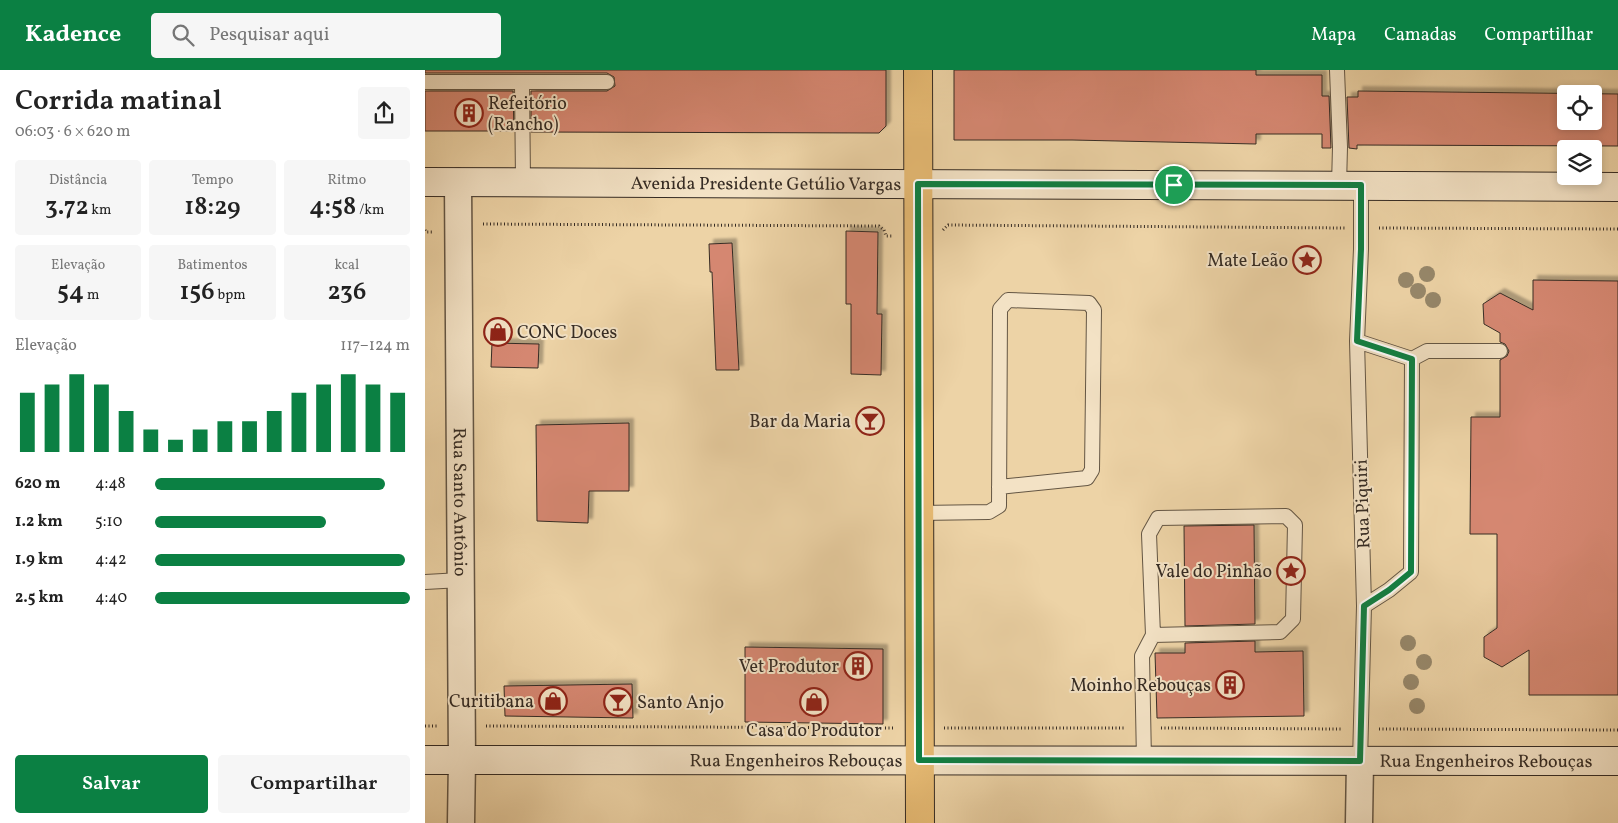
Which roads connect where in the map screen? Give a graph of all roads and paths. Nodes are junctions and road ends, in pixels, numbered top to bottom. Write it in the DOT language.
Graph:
graph roads {
  1 [pos="918,70"];
  2 [pos="1337,70"];
  3 [pos="488,76"];
  4 [pos="425,82"];
  5 [pos="522,82"];
  6 [pos="607,82"];
  7 [pos="425,182"];
  8 [pos="458,182"];
  9 [pos="523,182"];
  10 [pos="918,184"];
  11 [pos="1350,185"];
  12 [pos="1618,187"];
  13 [pos="477,227"];
  14 [pos="1347,228"];
  15 [pos="1390,228"];
  16 [pos="1618,228"];
  17 [pos="886,236"];
  18 [pos="940,236"];
  19 [pos="1357,341"];
  20 [pos="1500,351"];
  21 [pos="1412,359"];
  22 [pos="999,487"];
  23 [pos="919,513"];
  24 [pos="461,580"];
  25 [pos="425,582"];
  26 [pos="1364,606"];
  27 [pos="1153,635"];
  28 [pos="425,726"];
  29 [pos="442,726"];
  30 [pos="480,726"];
  31 [pos="894,728"];
  32 [pos="1388,729"];
  33 [pos="1618,730"];
  34 [pos="425,760"];
  35 [pos="462,760"];
  36 [pos="919,760"];
  37 [pos="1144,760"];
  38 [pos="1360,761"];
  39 [pos="1618,761"];
  40 [pos="461,823"];
  41 [pos="920,823"];
  42 [pos="1359,823"];
  1 -- 10 [label="main road"];
  2 -- 11 [label="lane, Rua Piquiri"];
  3 -- 4 [label="lane"];
  3 -- 5 [label="lane"];
  5 -- 6 [label="lane"];
  5 -- 9 [label="lane"];
  7 -- 8 [label="main road, Avenida Presidente Getúlio Vargas"];
  8 -- 9 [label="main road, Avenida Presidente Getúlio Vargas"];
  8 -- 24 [label="street, Rua Santo Antônio"];
  9 -- 10 [label="main road, Avenida Presidente Getúlio Vargas"];
  10 -- 11 [label="main road, Avenida Presidente Getúlio Vargas"];
  10 -- 23 [label="main road"];
  11 -- 12 [label="main road, Avenida Presidente Getúlio Vargas"];
  11 -- 19 [label="lane, Rua Piquiri"];
  13 -- 17 [label="path"];
  14 -- 18 [label="path"];
  15 -- 16 [label="path"];
  19 -- 21 [label="lane"];
  19 -- 26 [label="lane, Rua Piquiri"];
  20 -- 21 [label="lane"];
  21 -- 26 [label="lane"];
  22 -- 22 [label="lane"];
  22 -- 23 [label="lane"];
  23 -- 36 [label="main road"];
  24 -- 25 [label="lane"];
  24 -- 35 [label="street, Rua Santo Antônio"];
  26 -- 38 [label="lane, Rua Piquiri"];
  27 -- 27 [label="lane"];
  27 -- 37 [label="lane"];
  28 -- 29 [label="path"];
  30 -- 31 [label="path"];
  32 -- 33 [label="path"];
  34 -- 35 [label="main road, Rua Engenheiros Rebouças"];
  35 -- 36 [label="main road, Rua Engenheiros Rebouças"];
  35 -- 40 [label="street, Rua Santo Antônio"];
  36 -- 37 [label="main road, Rua Engenheiros Rebouças"];
  36 -- 41 [label="main road"];
  37 -- 38 [label="main road, Rua Engenheiros Rebouças"];
  38 -- 39 [label="main road, Rua Engenheiros Rebouças"];
  38 -- 42 [label="street, Rua Piquiri"];
}
